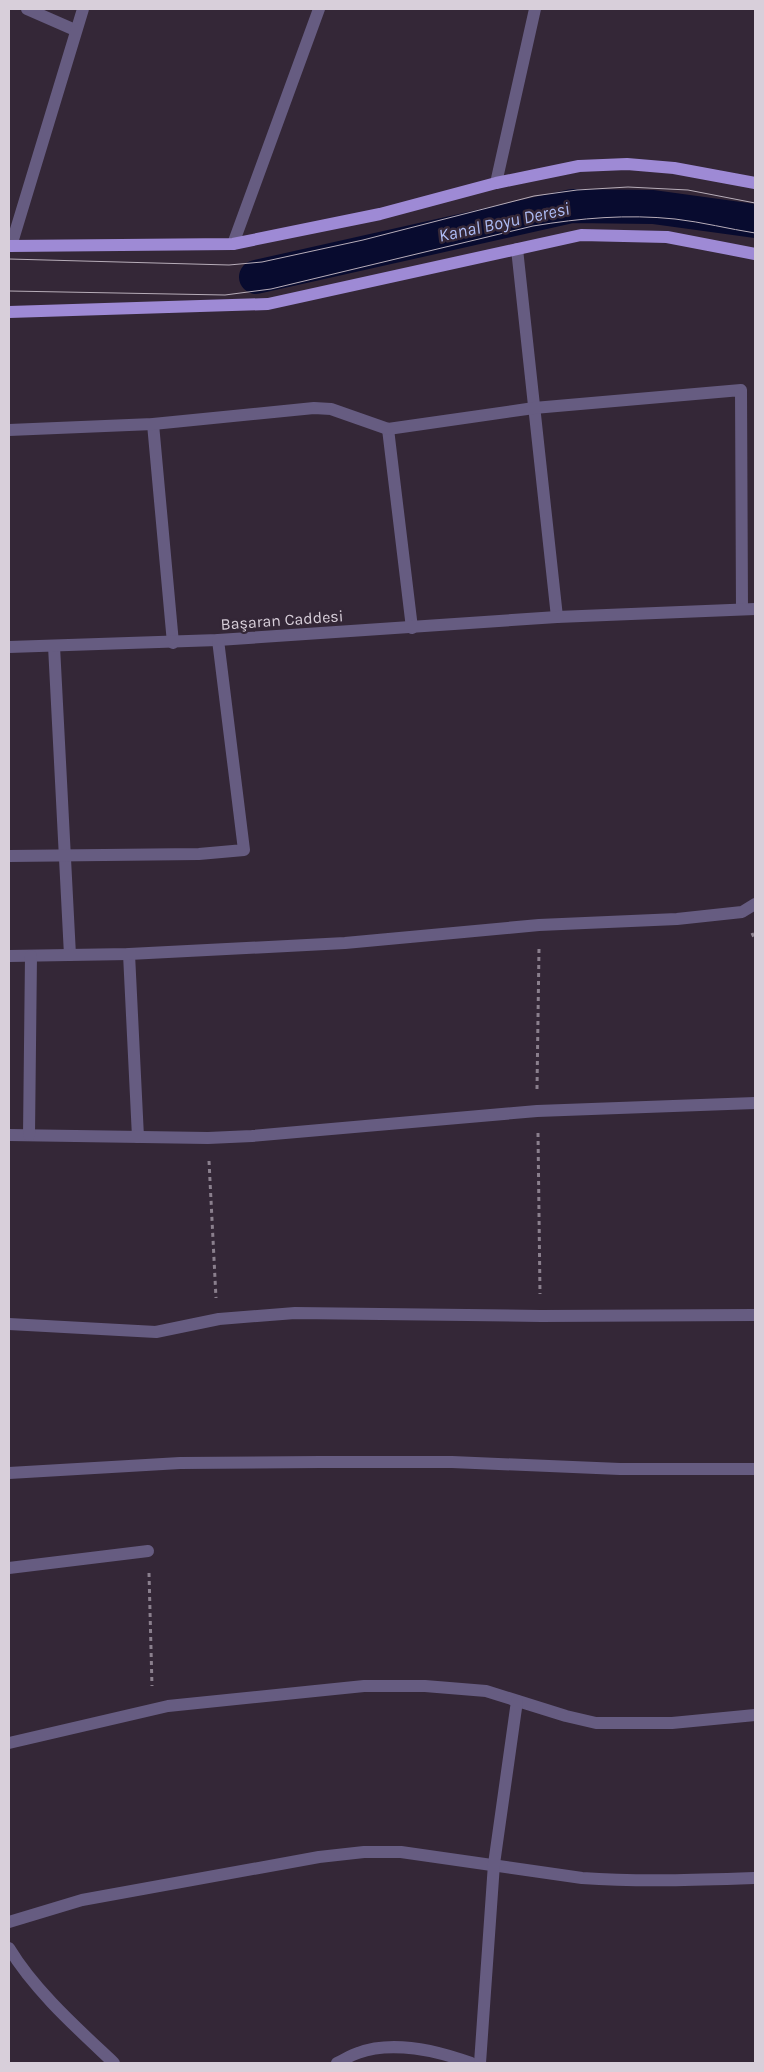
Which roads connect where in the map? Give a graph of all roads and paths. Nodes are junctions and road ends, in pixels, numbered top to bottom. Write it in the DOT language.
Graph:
graph roads {
  1 [pos="27,9"];
  2 [pos="83,9"];
  3 [pos="319,9"];
  4 [pos="535,9"];
  5 [pos="75,30"];
  6 [pos="496,183"];
  7 [pos="755,183"];
  8 [pos="233,244"];
  9 [pos="10,246"];
  10 [pos="517,248"];
  11 [pos="755,254"];
  12 [pos="9,312"];
  13 [pos="534,408"];
  14 [pos="153,424"];
  15 [pos="388,429"];
  16 [pos="9,430"];
  17 [pos="742,609"];
  18 [pos="755,609"];
  19 [pos="557,617"];
  20 [pos="412,628"];
  21 [pos="218,640"];
  22 [pos="173,643"];
  23 [pos="54,646"];
  24 [pos="9,647"];
  25 [pos="9,856"];
  26 [pos="65,857"];
  27 [pos="755,904"];
  28 [pos="129,954"];
  29 [pos="70,955"];
  30 [pos="9,956"];
  31 [pos="31,956"];
  32 [pos="755,1103"];
  33 [pos="9,1135"];
  34 [pos="29,1135"];
  35 [pos="138,1137"];
  36 [pos="208,1138"];
  37 [pos="755,1315"];
  38 [pos="219,1320"];
  39 [pos="9,1324"];
  40 [pos="755,1469"];
  41 [pos="9,1473"];
  42 [pos="148,1551"];
  43 [pos="9,1568"];
  44 [pos="517,1701"];
  45 [pos="153,1710"];
  46 [pos="755,1715"];
  47 [pos="9,1743"];
  48 [pos="494,1864"];
  49 [pos="755,1878"];
  50 [pos="9,1922"];
  51 [pos="9,1948"];
  52 [pos="114,2063"];
  53 [pos="337,2063"];
  54 [pos="471,2063"];
  55 [pos="480,2063"];
  1 -- 5 [label="street"];
  2 -- 5 [label="street"];
  3 -- 8 [label="street"];
  4 -- 6 [label="street"];
  5 -- 9 [label="street"];
  6 -- 7 [label="main road"];
  6 -- 8 [label="main road"];
  8 -- 9 [label="main road"];
  10 -- 11 [label="main road"];
  10 -- 12 [label="main road"];
  10 -- 13 [label="street"];
  13 -- 15 [label="street"];
  13 -- 17 [label="street"];
  13 -- 19 [label="street"];
  14 -- 15 [label="street"];
  14 -- 16 [label="street"];
  14 -- 22 [label="street"];
  15 -- 20 [label="street"];
  17 -- 18 [label="street, Başaran Caddesi"];
  17 -- 19 [label="street, Başaran Caddesi"];
  19 -- 20 [label="street, Başaran Caddesi"];
  20 -- 21 [label="street, Başaran Caddesi"];
  21 -- 22 [label="street, Başaran Caddesi"];
  21 -- 26 [label="street"];
  22 -- 23 [label="street, Başaran Caddesi"];
  23 -- 24 [label="street, Başaran Caddesi"];
  23 -- 26 [label="street"];
  25 -- 26 [label="street"];
  26 -- 29 [label="street"];
  27 -- 28 [label="street"];
  28 -- 29 [label="street"];
  28 -- 35 [label="street"];
  29 -- 31 [label="street"];
  30 -- 31 [label="street"];
  31 -- 34 [label="street"];
  32 -- 36 [label="street"];
  33 -- 34 [label="street"];
  34 -- 35 [label="street"];
  35 -- 36 [label="street"];
  36 -- 38 [label="path"];
  37 -- 38 [label="street"];
  38 -- 39 [label="street"];
  40 -- 41 [label="street"];
  42 -- 43 [label="street"];
  42 -- 45 [label="path"];
  44 -- 45 [label="street"];
  44 -- 46 [label="street"];
  44 -- 48 [label="street"];
  45 -- 47 [label="street"];
  48 -- 49 [label="street"];
  48 -- 50 [label="street"];
  48 -- 55 [label="street"];
  51 -- 52 [label="street"];
  53 -- 54 [label="street"];
}
